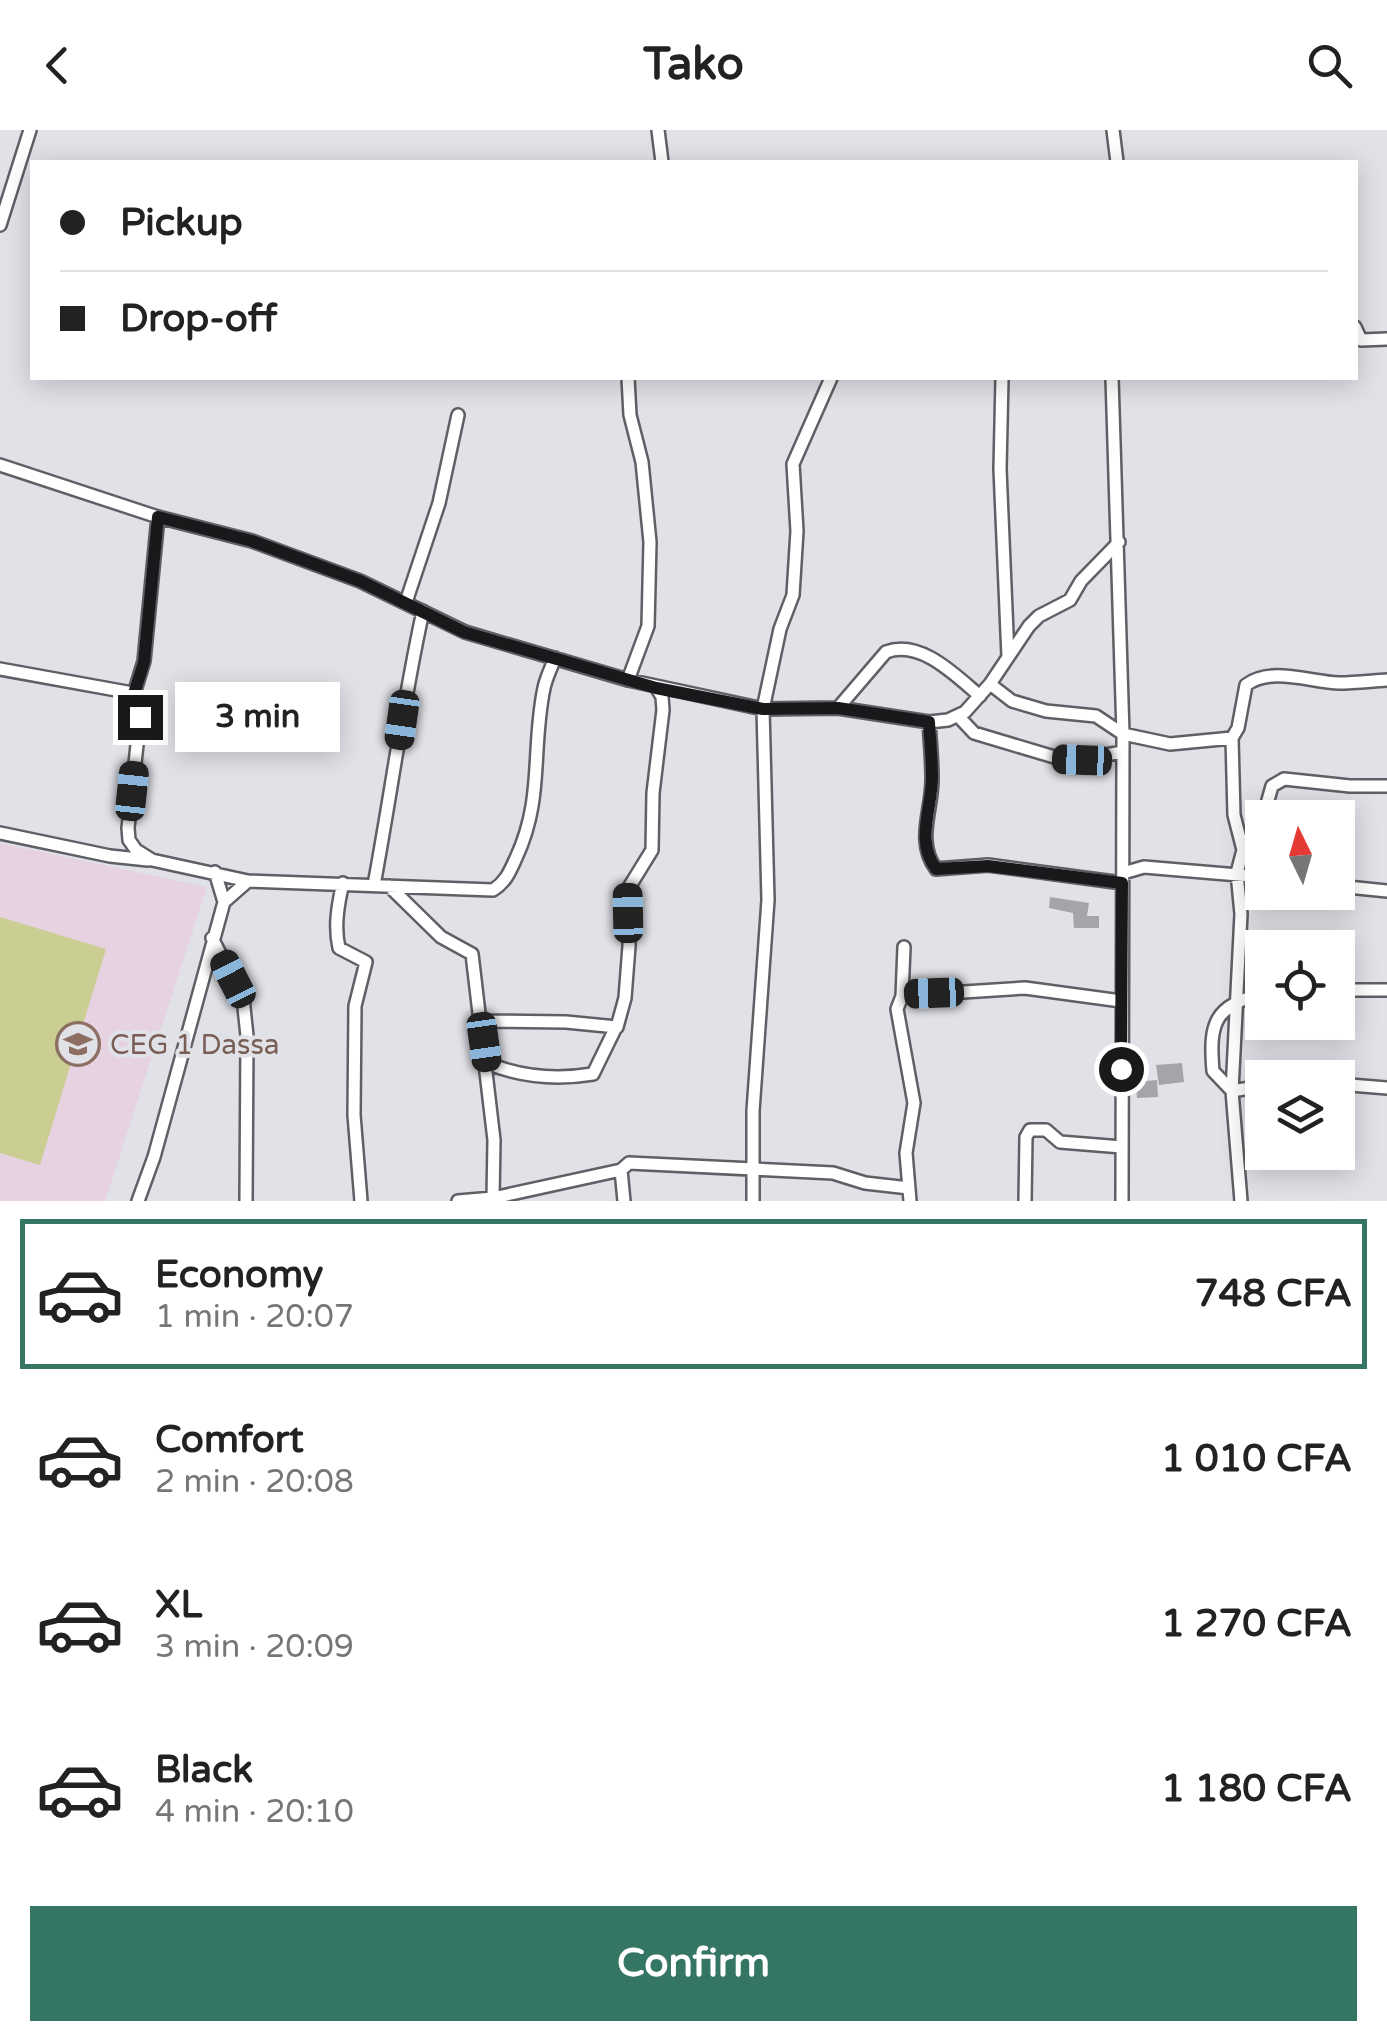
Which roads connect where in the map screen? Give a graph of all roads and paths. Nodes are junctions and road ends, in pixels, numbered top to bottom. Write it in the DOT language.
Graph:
graph roads {
  1 [pos="30,130"];
  2 [pos="658,130"];
  3 [pos="1113,130"];
  4 [pos="662,160"];
  5 [pos="1117,160"];
  6 [pos="0,226"];
  7 [pos="1358,338"];
  8 [pos="1387,339"];
  9 [pos="628,380"];
  10 [pos="829,380"];
  11 [pos="1002,380"];
  12 [pos="1112,380"];
  13 [pos="458,415"];
  14 [pos="0,465"];
  15 [pos="158,517"];
  16 [pos="1119,542"];
  17 [pos="406,602"];
  18 [pos="423,611"];
  19 [pos="1008,656"];
  20 [pos="555,658"];
  21 [pos="0,669"];
  22 [pos="628,680"];
  23 [pos="1387,680"];
  24 [pos="990,684"];
  25 [pos="656,688"];
  26 [pos="980,696"];
  27 [pos="133,697"];
  28 [pos="838,708"];
  29 [pos="763,709"];
  30 [pos="959,716"];
  31 [pos="929,722"];
  32 [pos="1122,734"];
  33 [pos="1232,738"];
  34 [pos="1123,752"];
  35 [pos="1387,786"];
  36 [pos="1268,800"];
  37 [pos="0,834"];
  38 [pos="1245,847"];
  39 [pos="1243,850"];
  40 [pos="152,860"];
  41 [pos="215,872"];
  42 [pos="1237,873"];
  43 [pos="1245,875"];
  44 [pos="1123,878"];
  45 [pos="248,881"];
  46 [pos="343,882"];
  47 [pos="374,885"];
  48 [pos="388,886"];
  49 [pos="1355,888"];
  50 [pos="1387,891"];
  51 [pos="224,902"];
  52 [pos="212,938"];
  53 [pos="904,947"];
  54 [pos="1355,990"];
  55 [pos="1387,990"];
  56 [pos="902,996"];
  57 [pos="1245,998"];
  58 [pos="1121,1001"];
  59 [pos="1234,1001"];
  60 [pos="481,1021"];
  61 [pos="615,1028"];
  62 [pos="487,1063"];
  63 [pos="1355,1085"];
  64 [pos="1387,1088"];
  65 [pos="1245,1089"];
  66 [pos="1232,1091"];
  67 [pos="1122,1146"];
  68 [pos="621,1170"];
  69 [pos="752,1171"];
  70 [pos="909,1194"];
  71 [pos="493,1200"];
  72 [pos="138,1201"];
  73 [pos="246,1201"];
  74 [pos="361,1201"];
  75 [pos="458,1201"];
  76 [pos="624,1201"];
  77 [pos="752,1201"];
  78 [pos="1025,1201"];
  79 [pos="1122,1201"];
  80 [pos="1241,1201"];
  1 -- 6 [label="street"];
  2 -- 4 [label="street"];
  3 -- 5 [label="street"];
  7 -- 8 [label="street"];
  9 -- 22 [label="street"];
  10 -- 29 [label="street"];
  11 -- 19 [label="street"];
  12 -- 16 [label="street"];
  13 -- 17 [label="street"];
  14 -- 15 [label="street"];
  15 -- 17 [label="street"];
  15 -- 27 [label="street"];
  16 -- 19 [label="street"];
  16 -- 32 [label="street"];
  17 -- 18 [label="street"];
  18 -- 20 [label="street"];
  18 -- 47 [label="street"];
  19 -- 24 [label="street"];
  20 -- 22 [label="street"];
  20 -- 48 [label="street"];
  21 -- 27 [label="street"];
  22 -- 25 [label="street"];
  23 -- 33 [label="street"];
  24 -- 26 [label="street"];
  24 -- 32 [label="street"];
  25 -- 29 [label="street"];
  25 -- 61 [label="street"];
  26 -- 28 [label="street"];
  26 -- 30 [label="street"];
  27 -- 40 [label="street"];
  28 -- 29 [label="street"];
  28 -- 31 [label="street"];
  29 -- 69 [label="street"];
  30 -- 31 [label="street"];
  30 -- 34 [label="street"];
  31 -- 44 [label="street"];
  32 -- 33 [label="street"];
  32 -- 34 [label="street"];
  33 -- 39 [label="street"];
  34 -- 44 [label="street"];
  35 -- 36 [label="street"];
  37 -- 40 [label="street"];
  38 -- 39 [label="street"];
  39 -- 42 [label="street"];
  40 -- 41 [label="street"];
  41 -- 45 [label="street"];
  41 -- 51 [label="street"];
  42 -- 43 [label="street"];
  42 -- 44 [label="street"];
  42 -- 59 [label="street"];
  44 -- 58 [label="street"];
  45 -- 46 [label="street"];
  45 -- 51 [label="street"];
  46 -- 47 [label="street"];
  46 -- 74 [label="street"];
  47 -- 48 [label="street"];
  48 -- 60 [label="street"];
  49 -- 50 [label="street"];
  51 -- 52 [label="street"];
  52 -- 72 [label="street"];
  52 -- 73 [label="street"];
  53 -- 56 [label="street"];
  54 -- 55 [label="street"];
  56 -- 58 [label="street"];
  56 -- 70 [label="street"];
  57 -- 59 [label="street"];
  58 -- 67 [label="street"];
  59 -- 66 [label="street"];
  59 -- 66 [label="street"];
  60 -- 61 [label="street"];
  60 -- 62 [label="street"];
  61 -- 62 [label="street"];
  62 -- 71 [label="street"];
  63 -- 64 [label="street"];
  65 -- 66 [label="street"];
  66 -- 80 [label="street"];
  67 -- 78 [label="street"];
  67 -- 79 [label="street"];
  68 -- 69 [label="street"];
  68 -- 71 [label="street"];
  68 -- 76 [label="street"];
  69 -- 70 [label="street"];
  69 -- 77 [label="street"];
  71 -- 75 [label="street"];
}
